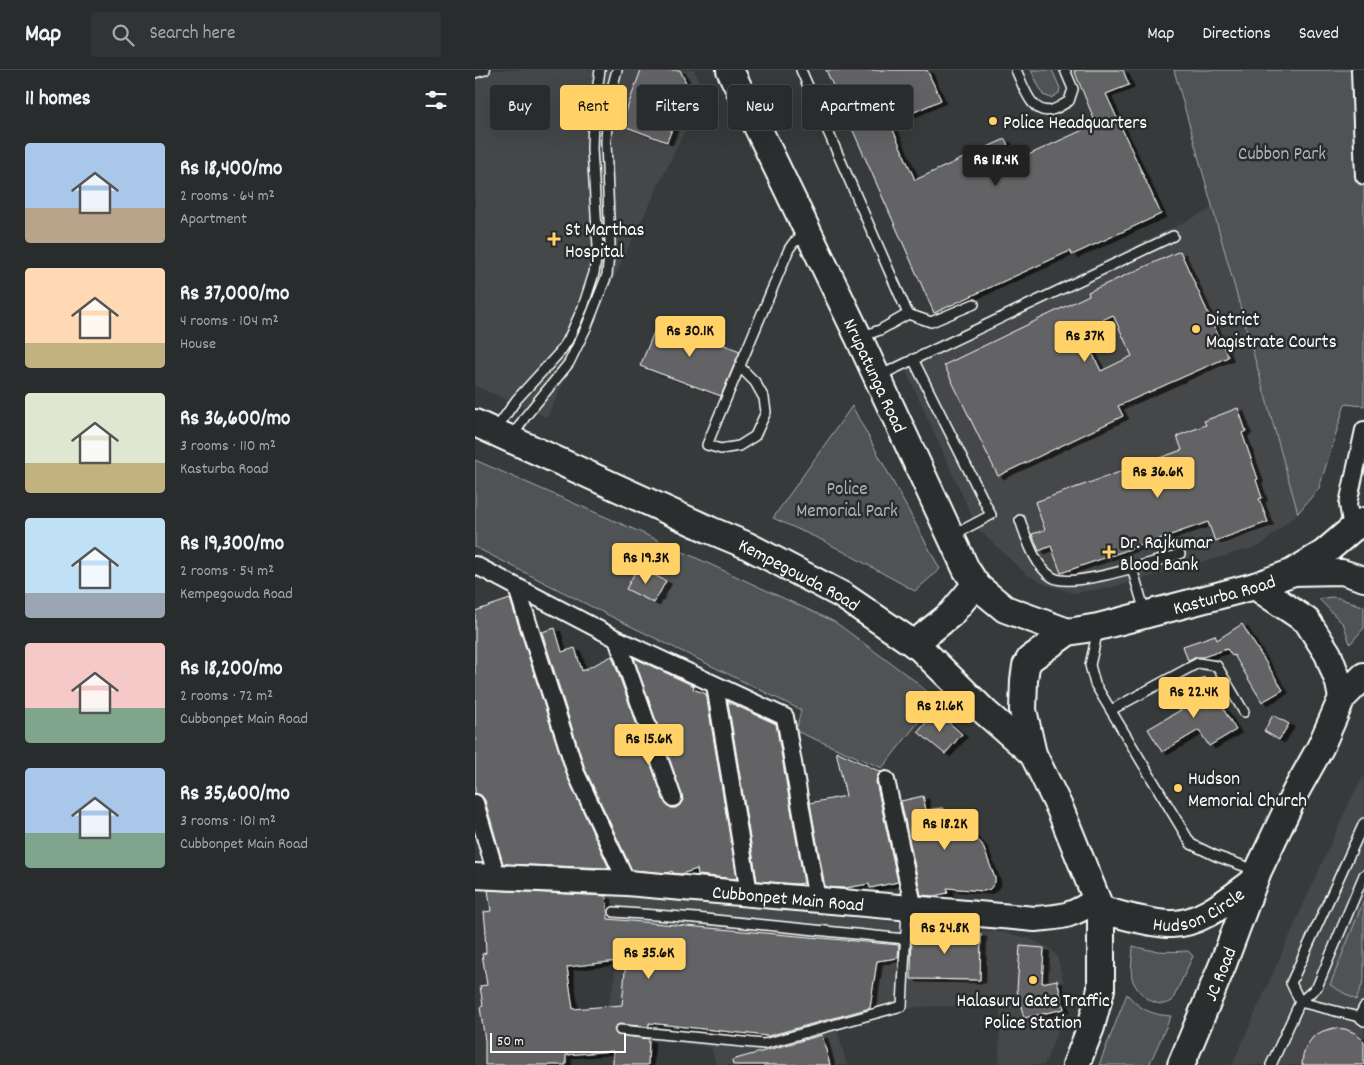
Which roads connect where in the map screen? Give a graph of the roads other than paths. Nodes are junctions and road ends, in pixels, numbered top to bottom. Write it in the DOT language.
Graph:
graph roads {
  1 [pos="485,70"];
  2 [pos="600,70"];
  3 [pos="617,70"];
  4 [pos="730,70"];
  5 [pos="801,70"];
  6 [pos="1016,70"];
  7 [pos="1065,70"];
  8 [pos="1360,70"];
  9 [pos="475,73"];
  10 [pos="1364,176"];
  11 [pos="810,236"];
  12 [pos="1173,236"];
  13 [pos="584,303"];
  14 [pos="974,304"];
  15 [pos="594,307"];
  16 [pos="908,314"];
  17 [pos="859,338"];
  18 [pos="913,359"];
  19 [pos="740,367"];
  20 [pos="877,377"];
  21 [pos="1364,430"];
  22 [pos="494,431"];
  23 [pos="1020,520"];
  24 [pos="1358,525"];
  25 [pos="951,536"];
  26 [pos="1180,554"];
  27 [pos="475,566"];
  28 [pos="1132,568"];
  29 [pos="1291,574"];
  30 [pos="1364,579"];
  31 [pos="976,584"];
  32 [pos="1255,586"];
  33 [pos="517,588"];
  34 [pos="1146,614"];
  35 [pos="1098,627"];
  36 [pos="1067,632"];
  37 [pos="617,639"];
  38 [pos="913,644"];
  39 [pos="1364,676"];
  40 [pos="715,684"];
  41 [pos="1353,695"];
  42 [pos="1111,710"];
  43 [pos="1244,712"];
  44 [pos="1033,754"];
  45 [pos="886,780"];
  46 [pos="673,798"];
  47 [pos="475,803"];
  48 [pos="1364,823"];
  49 [pos="1364,875"];
  50 [pos="1256,876"];
  51 [pos="486,877"];
  52 [pos="627,883"];
  53 [pos="749,894"];
  54 [pos="817,900"];
  55 [pos="1099,905"];
  56 [pos="911,909"];
  57 [pos="614,912"];
  58 [pos="905,939"];
  59 [pos="1300,1002"];
  60 [pos="1364,1007"];
  61 [pos="1361,1019"];
  62 [pos="620,1030"];
  63 [pos="1076,1065"];
  64 [pos="1181,1065"];
  65 [pos="1271,1065"];
  1 -- 9 [label="lane"];
  2 -- 13 [label="lane"];
  3 -- 15 [label="lane"];
  4 -- 11 [label="main road, Nrupatunga Road"];
  5 -- 16 [label="lane"];
  6 -- 7 [label="lane"];
  8 -- 10 [label="street"];
  11 -- 17 [label="main road, Nrupatunga Road"];
  11 -- 19 [label="lane"];
  12 -- 18 [label="lane"];
  13 -- 15 [label="lane"];
  13 -- 22 [label="lane"];
  14 -- 16 [label="lane"];
  15 -- 22 [label="lane"];
  16 -- 17 [label="lane"];
  17 -- 20 [label="main road, Nrupatunga Road"];
  18 -- 20 [label="lane"];
  18 -- 25 [label="lane"];
  19 -- 19 [label="lane"];
  20 -- 25 [label="main road, Nrupatunga Road"];
  21 -- 24 [label="street"];
  22 -- 38 [label="main road, Kempegowda Road"];
  23 -- 28 [label="lane"];
  24 -- 29 [label="main road, Kasturba Road"];
  25 -- 31 [label="main road, Nrupatunga Road"];
  26 -- 28 [label="lane"];
  27 -- 33 [label="street"];
  28 -- 34 [label="lane"];
  29 -- 30 [label="street"];
  29 -- 32 [label="main road, Kasturba Road"];
  31 -- 36 [label="main road, Nrupatunga Road"];
  31 -- 38 [label="main road"];
  32 -- 34 [label="main road, Kasturba Road"];
  32 -- 41 [label="main road"];
  33 -- 37 [label="street"];
  33 -- 52 [label="street"];
  34 -- 35 [label="main road, Kasturba Road"];
  35 -- 36 [label="main road, Kasturba Road"];
  35 -- 42 [label="lane"];
  36 -- 44 [label="main road"];
  37 -- 40 [label="street"];
  37 -- 46 [label="street"];
  38 -- 44 [label="main road, Kempegowda Road"];
  39 -- 41 [label="main road"];
  40 -- 53 [label="street"];
  40 -- 54 [label="street"];
  41 -- 50 [label="main road, Hudson Circle"];
  42 -- 43 [label="lane"];
  42 -- 50 [label="lane"];
  44 -- 55 [label="main road"];
  45 -- 56 [label="street"];
  47 -- 51 [label="street"];
  48 -- 59 [label="lane"];
  49 -- 59 [label="lane"];
  50 -- 55 [label="main road, Hudson Circle"];
  50 -- 64 [label="main road, JC Road"];
  51 -- 52 [label="street, Cubbonpet Main Road"];
  52 -- 53 [label="street, Cubbonpet Main Road"];
  53 -- 54 [label="street, Cubbonpet Main Road"];
  54 -- 56 [label="street, Cubbonpet Main Road"];
  55 -- 56 [label="street, Cubbonpet Main Road"];
  55 -- 63 [label="main road"];
  56 -- 58 [label="lane"];
  57 -- 58 [label="lane"];
  58 -- 62 [label="lane"];
  59 -- 61 [label="lane"];
  59 -- 65 [label="lane"];
  60 -- 61 [label="lane"];
}
